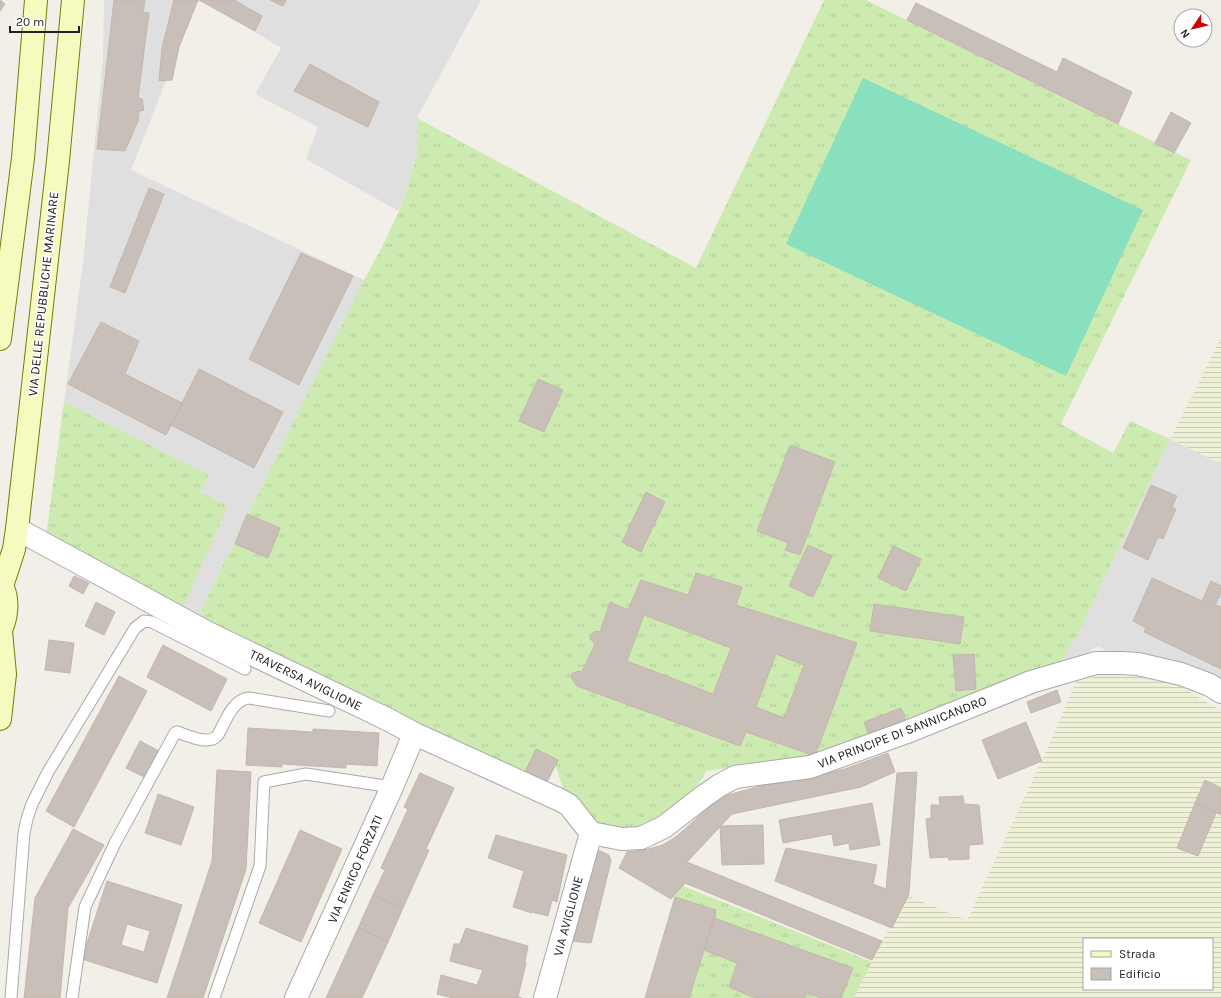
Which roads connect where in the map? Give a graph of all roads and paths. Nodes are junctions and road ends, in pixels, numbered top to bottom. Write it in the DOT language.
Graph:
graph roads {
  1 [pos="36,0"];
  2 [pos="73,0"];
  3 [pos="0,339"];
  4 [pos="17,529"];
  5 [pos="1,585"];
  6 [pos="0,631"];
  7 [pos="246,669"];
  8 [pos="1221,692"];
  9 [pos="329,712"];
  10 [pos="0,719"];
  11 [pos="412,739"];
  12 [pos="392,786"];
  13 [pos="591,833"];
  14 [pos="11,998"];
  15 [pos="72,998"];
  16 [pos="214,998"];
  17 [pos="296,998"];
  18 [pos="545,998"];
  1 -- 3 [label="main road"];
  2 -- 4 [label="main road, VIA DELLE REPUBBLICHE MARINARE"];
  4 -- 5 [label="main road, VIA DELLE REPUBBLICHE MARINARE"];
  4 -- 13 [label="street, TRAVERSA AVIGLIONE"];
  5 -- 6 [label="main road"];
  6 -- 10 [label="main road"];
  7 -- 14 [label="lane"];
  8 -- 13 [label="street, VIA PRINCIPE DI SANNICANDRO"];
  9 -- 15 [label="lane"];
  11 -- 12 [label="street, VIA ENRICO FORZATI"];
  12 -- 16 [label="lane"];
  12 -- 17 [label="street, VIA ENRICO FORZATI"];
  13 -- 18 [label="street, VIA AVIGLIONE"];
}
